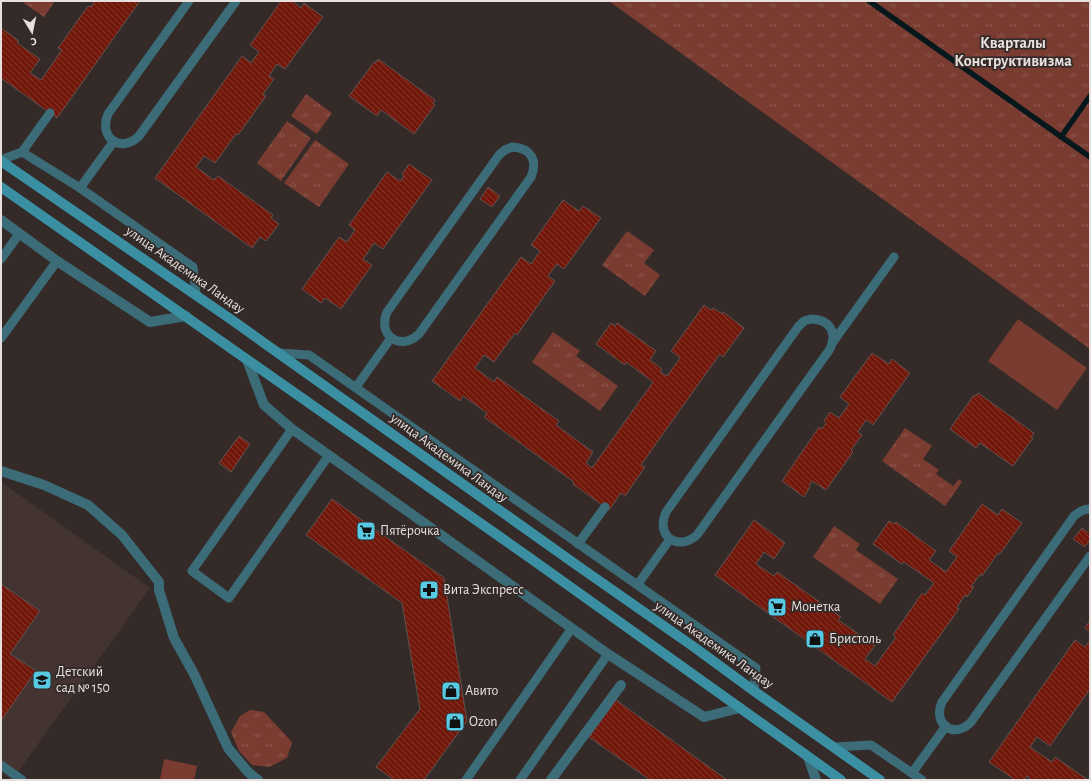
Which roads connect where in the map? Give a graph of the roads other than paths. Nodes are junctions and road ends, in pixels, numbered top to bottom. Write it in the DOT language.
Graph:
graph roads {
  1 [pos="189,1"];
  2 [pos="236,1"];
  3 [pos="50,113"];
  4 [pos="114,141"];
  5 [pos="22,152"];
  6 [pos="1,161"];
  7 [pos="1,187"];
  8 [pos="80,188"];
  9 [pos="1,220"];
  10 [pos="19,234"];
  11 [pos="894,257"];
  12 [pos="1,259"];
  13 [pos="56,261"];
  14 [pos="196,294"];
  15 [pos="186,316"];
  16 [pos="1,338"];
  17 [pos="391,338"];
  18 [pos="833,342"];
  19 [pos="279,353"];
  20 [pos="247,360"];
  21 [pos="356,387"];
  22 [pos="292,428"];
  23 [pos="329,455"];
  24 [pos="1,471"];
  25 [pos="605,507"];
  26 [pos="1090,509"];
  27 [pos="670,539"];
  28 [pos="578,544"];
  29 [pos="1090,556"];
  30 [pos="638,584"];
  31 [pos="572,628"];
  32 [pos="608,654"];
  33 [pos="621,685"];
  34 [pos="754,691"];
  35 [pos="740,708"];
  36 [pos="946,726"];
  37 [pos="834,747"];
  38 [pos="808,757"];
  39 [pos="1,765"];
  40 [pos="912,773"];
  41 [pos="22,780"];
  42 [pos="258,780"];
  43 [pos="466,780"];
  44 [pos="520,780"];
  45 [pos="551,780"];
  46 [pos="816,780"];
  47 [pos="841,780"];
  48 [pos="880,780"];
  49 [pos="922,780"];
  1 -- 4 [label="lane"];
  2 -- 4 [label="lane"];
  3 -- 5 [label="lane"];
  4 -- 8 [label="lane"];
  5 -- 6 [label="lane"];
  5 -- 8 [label="lane"];
  6 -- 14 [label="street, улица Академика Ландау"];
  7 -- 15 [label="street"];
  8 -- 14 [label="lane"];
  9 -- 10 [label="street"];
  10 -- 12 [label="lane"];
  10 -- 13 [label="street"];
  11 -- 18 [label="lane"];
  13 -- 15 [label="street"];
  13 -- 16 [label="lane"];
  14 -- 19 [label="street, улица Академика Ландау"];
  15 -- 20 [label="street"];
  17 -- 17 [label="lane"];
  17 -- 21 [label="lane"];
  18 -- 27 [label="lane"];
  18 -- 27 [label="lane"];
  19 -- 21 [label="lane"];
  19 -- 34 [label="street, улица Академика Ландау"];
  20 -- 22 [label="street"];
  20 -- 35 [label="street"];
  21 -- 28 [label="lane"];
  22 -- 23 [label="street"];
  22 -- 23 [label="lane"];
  23 -- 31 [label="street"];
  24 -- 42 [label="street"];
  25 -- 28 [label="lane"];
  26 -- 36 [label="lane"];
  27 -- 30 [label="lane"];
  28 -- 30 [label="lane"];
  29 -- 36 [label="lane"];
  30 -- 34 [label="lane"];
  31 -- 32 [label="street"];
  31 -- 43 [label="lane"];
  32 -- 35 [label="street"];
  32 -- 44 [label="lane"];
  33 -- 45 [label="street"];
  34 -- 37 [label="street, улица Академика Ландау"];
  35 -- 38 [label="street"];
  36 -- 40 [label="lane"];
  37 -- 40 [label="lane"];
  37 -- 48 [label="street, улица Академика Ландау"];
  38 -- 46 [label="street"];
  38 -- 47 [label="street"];
  39 -- 41 [label="lane"];
  40 -- 49 [label="lane"];
}
